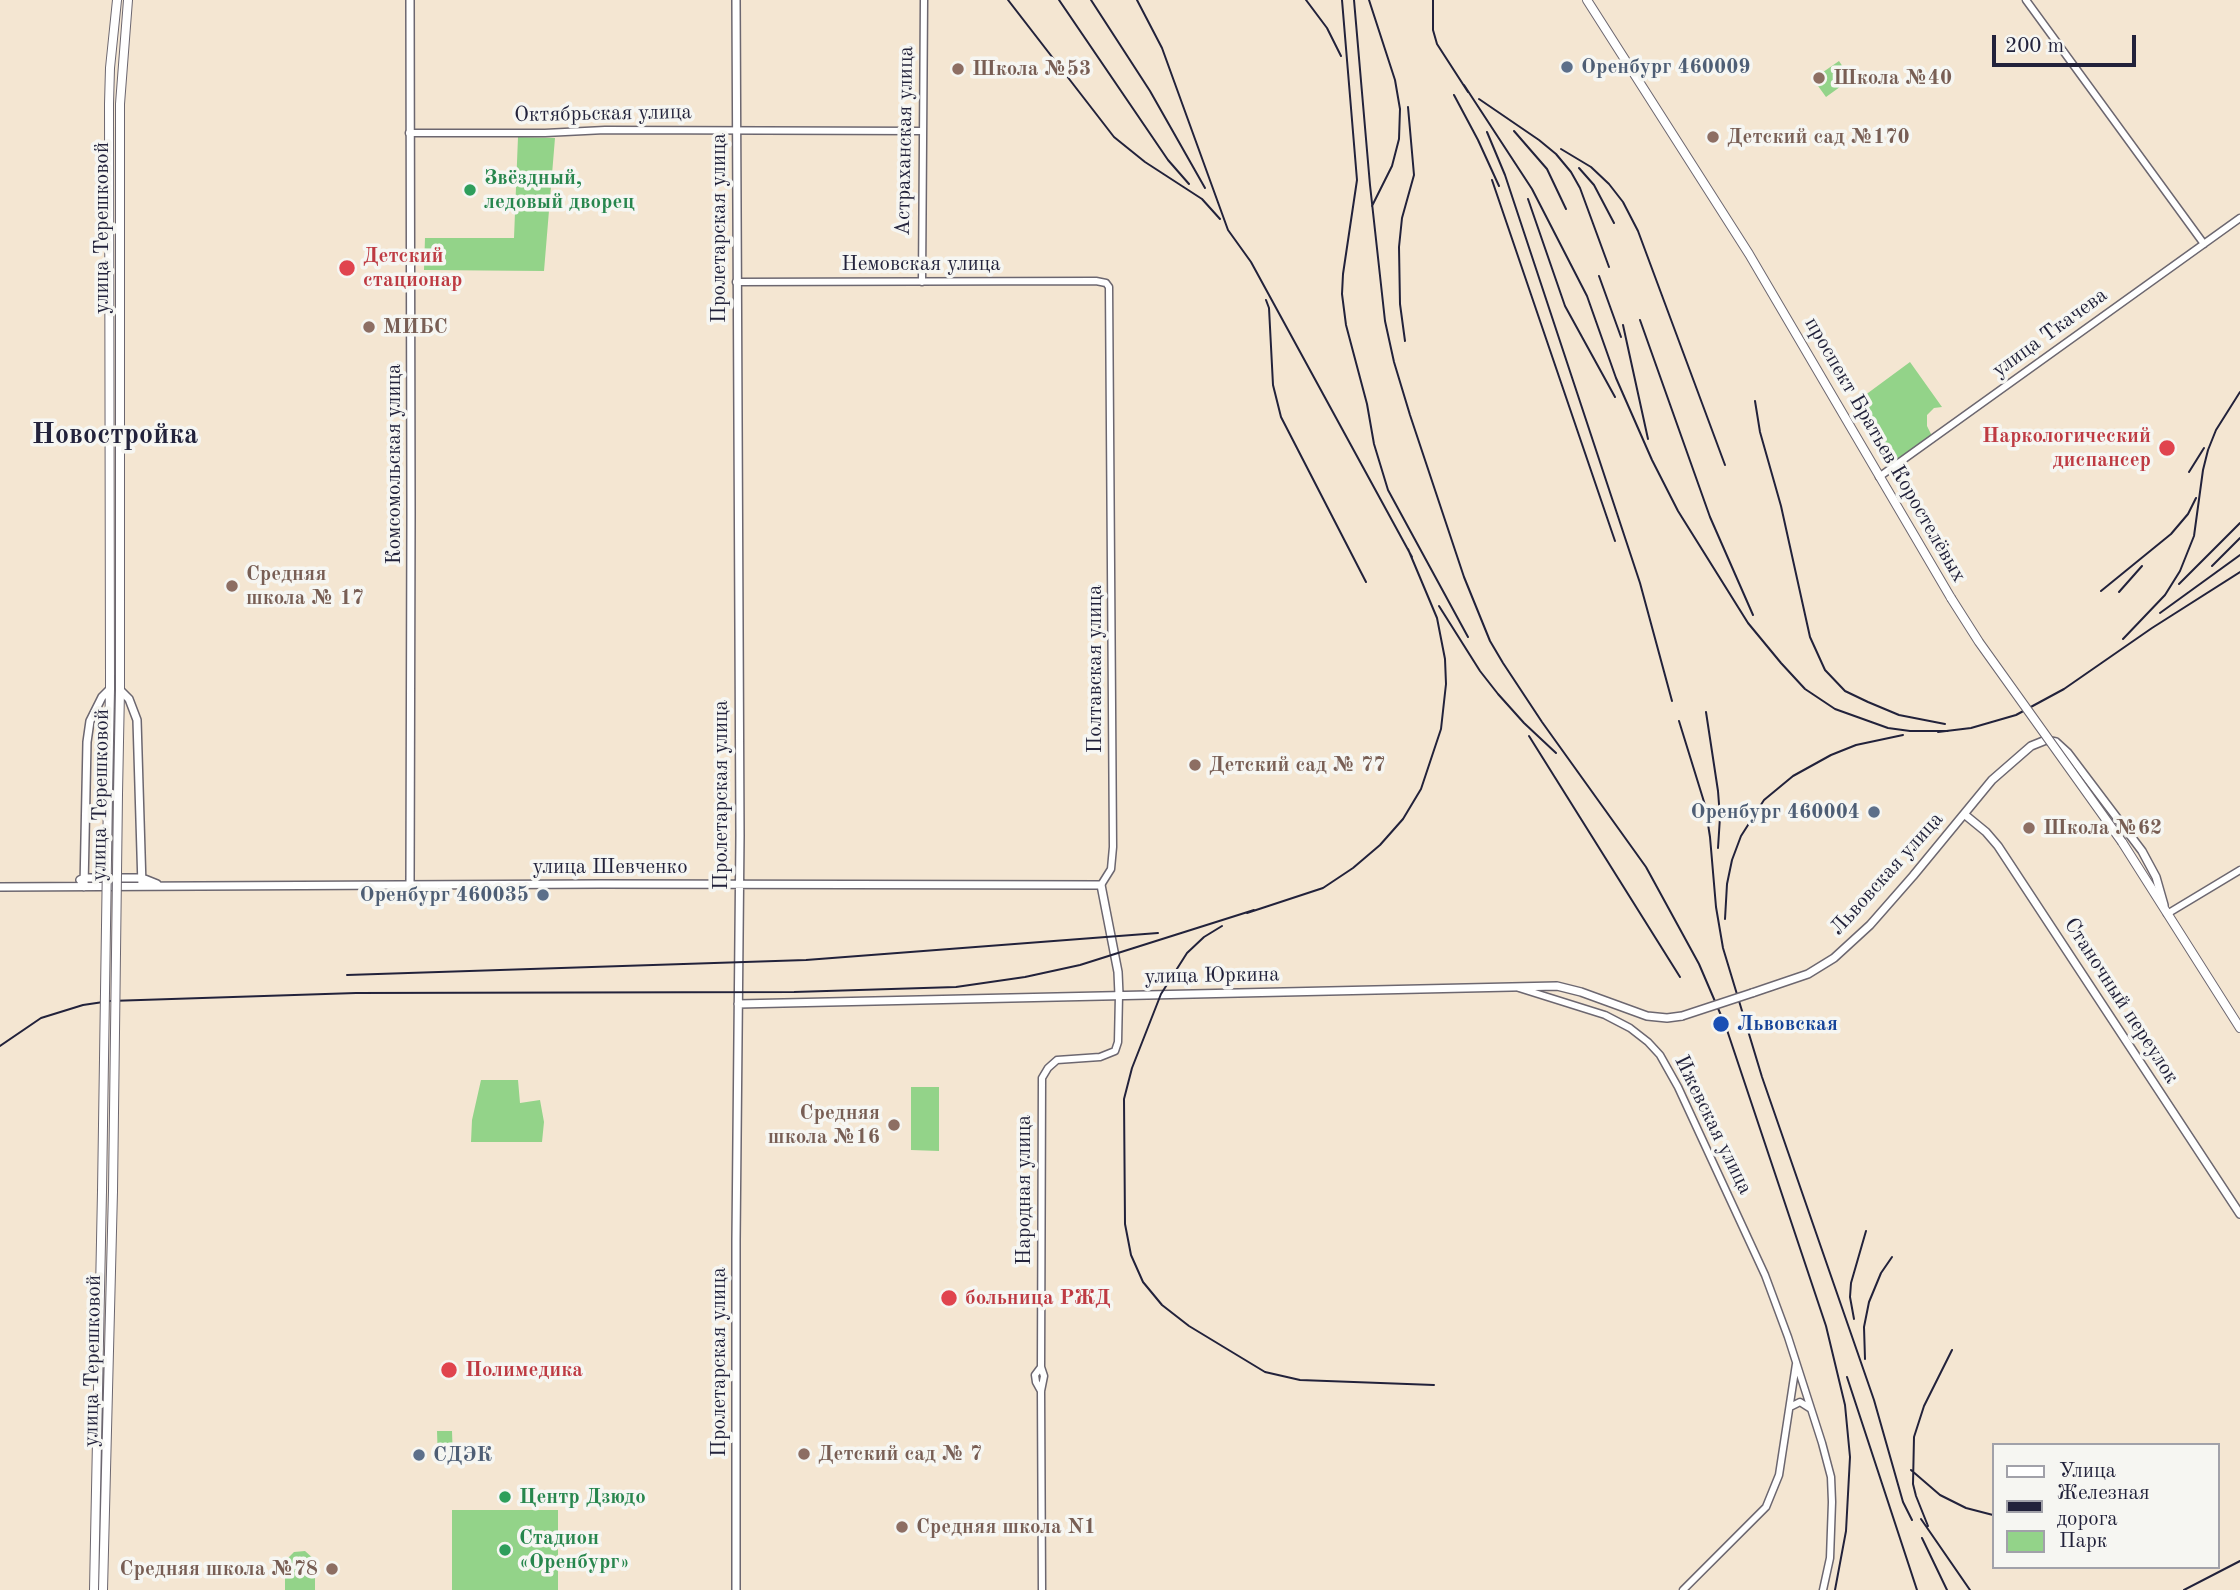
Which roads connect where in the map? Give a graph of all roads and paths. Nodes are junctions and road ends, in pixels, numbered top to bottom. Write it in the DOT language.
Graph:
graph roads {
  1 [pos="117,0"];
  2 [pos="128,0"];
  3 [pos="410,0"];
  4 [pos="736,0"];
  5 [pos="924,0"];
  6 [pos="1587,0"];
  7 [pos="2026,0"];
  8 [pos="735,130"];
  9 [pos="923,131"];
  10 [pos="409,133"];
  11 [pos="2240,218"];
  12 [pos="2204,244"];
  13 [pos="736,282"];
  14 [pos="922,282"];
  15 [pos="1106,282"];
  16 [pos="1879,477"];
  17 [pos="110,690"];
  18 [pos="120,690"];
  19 [pos="2056,742"];
  20 [pos="1964,814"];
  21 [pos="2240,870"];
  22 [pos="2157,877"];
  23 [pos="142,882"];
  24 [pos="84,883"];
  25 [pos="739,884"];
  26 [pos="2149,884"];
  27 [pos="1101,885"];
  28 [pos="410,886"];
  29 [pos="0,887"];
  30 [pos="2166,911"];
  31 [pos="1514,987"];
  32 [pos="1573,989"];
  33 [pos="1119,995"];
  34 [pos="738,1004"];
  35 [pos="1567,1004"];
  36 [pos="1682,1016"];
  37 [pos="2240,1028"];
  38 [pos="2240,1214"];
  39 [pos="1796,1363"];
  40 [pos="1790,1408"];
  41 [pos="1812,1410"];
  42 [pos="94,1590"];
  43 [pos="103,1590"];
  44 [pos="736,1590"];
  45 [pos="1042,1590"];
  46 [pos="1683,1590"];
  47 [pos="1823,1590"];
  1 -- 17 [label="main road, улица Терешковой"];
  2 -- 18 [label="main road, улица Терешковой"];
  3 -- 10 [label="main road, Комсомольская улица"];
  4 -- 8 [label="main road, Пролетарская улица"];
  5 -- 9 [label="street, Астраханская улица"];
  6 -- 16 [label="main road, проспект Братьев Коростелёвых"];
  7 -- 12 [label="street"];
  8 -- 9 [label="street, Октябрьская улица"];
  8 -- 10 [label="street, Октябрьская улица"];
  8 -- 13 [label="main road, Пролетарская улица"];
  9 -- 14 [label="street, Астраханская улица"];
  10 -- 28 [label="main road, Комсомольская улица"];
  11 -- 12 [label="street, улица Ткачева"];
  12 -- 16 [label="street, улица Ткачева"];
  13 -- 14 [label="street, Немовская улица"];
  13 -- 25 [label="main road, Пролетарская улица"];
  14 -- 15 [label="street, Немовская улица"];
  15 -- 27 [label="street, Полтавская улица"];
  16 -- 26 [label="main road, проспект Братьев Коростелёвых, bridge"];
  17 -- 24 [label="main road"];
  17 -- 42 [label="main road, улица Терешковой, bridge"];
  18 -- 23 [label="main road"];
  18 -- 43 [label="main road, улица Терешковой, bridge"];
  19 -- 20 [label="main road, Львовская улица"];
  19 -- 22 [label="main road, проспект Братьев Коростелёвых"];
  20 -- 36 [label="main road, Львовская улица, bridge"];
  20 -- 38 [label="main road, Станочный переулок"];
  21 -- 30 [label="street"];
  22 -- 26 [label="main road"];
  22 -- 30 [label="main road, проспект Братьев Коростелёвых"];
  23 -- 24 [label="main road, улица Шевченко"];
  23 -- 28 [label="main road, улица Шевченко"];
  24 -- 29 [label="main road, улица Шевченко"];
  25 -- 27 [label="main road, улица Шевченко"];
  25 -- 28 [label="main road, улица Шевченко"];
  25 -- 34 [label="main road, Пролетарская улица"];
  26 -- 30 [label="main road, проспект Братьев Коростелёвых"];
  27 -- 33 [label="main road"];
  30 -- 37 [label="main road, проспект Братьев Коростелёвых"];
  31 -- 32 [label="main road, улица Юркина"];
  31 -- 33 [label="main road, улица Юркина"];
  31 -- 35 [label="street, Ижевская улица"];
  32 -- 35 [label="street"];
  32 -- 36 [label="main road, улица Юркина"];
  33 -- 34 [label="main road, улица Юркина"];
  33 -- 45 [label="street, Народная улица"];
  34 -- 44 [label="main road, Пролетарская улица"];
  35 -- 39 [label="street, Ижевская улица"];
  39 -- 40 [label="street"];
  39 -- 41 [label="street, Ижевская улица"];
  40 -- 41 [label="street"];
  40 -- 46 [label="street"];
  41 -- 47 [label="street, Ижевская улица"];
}
